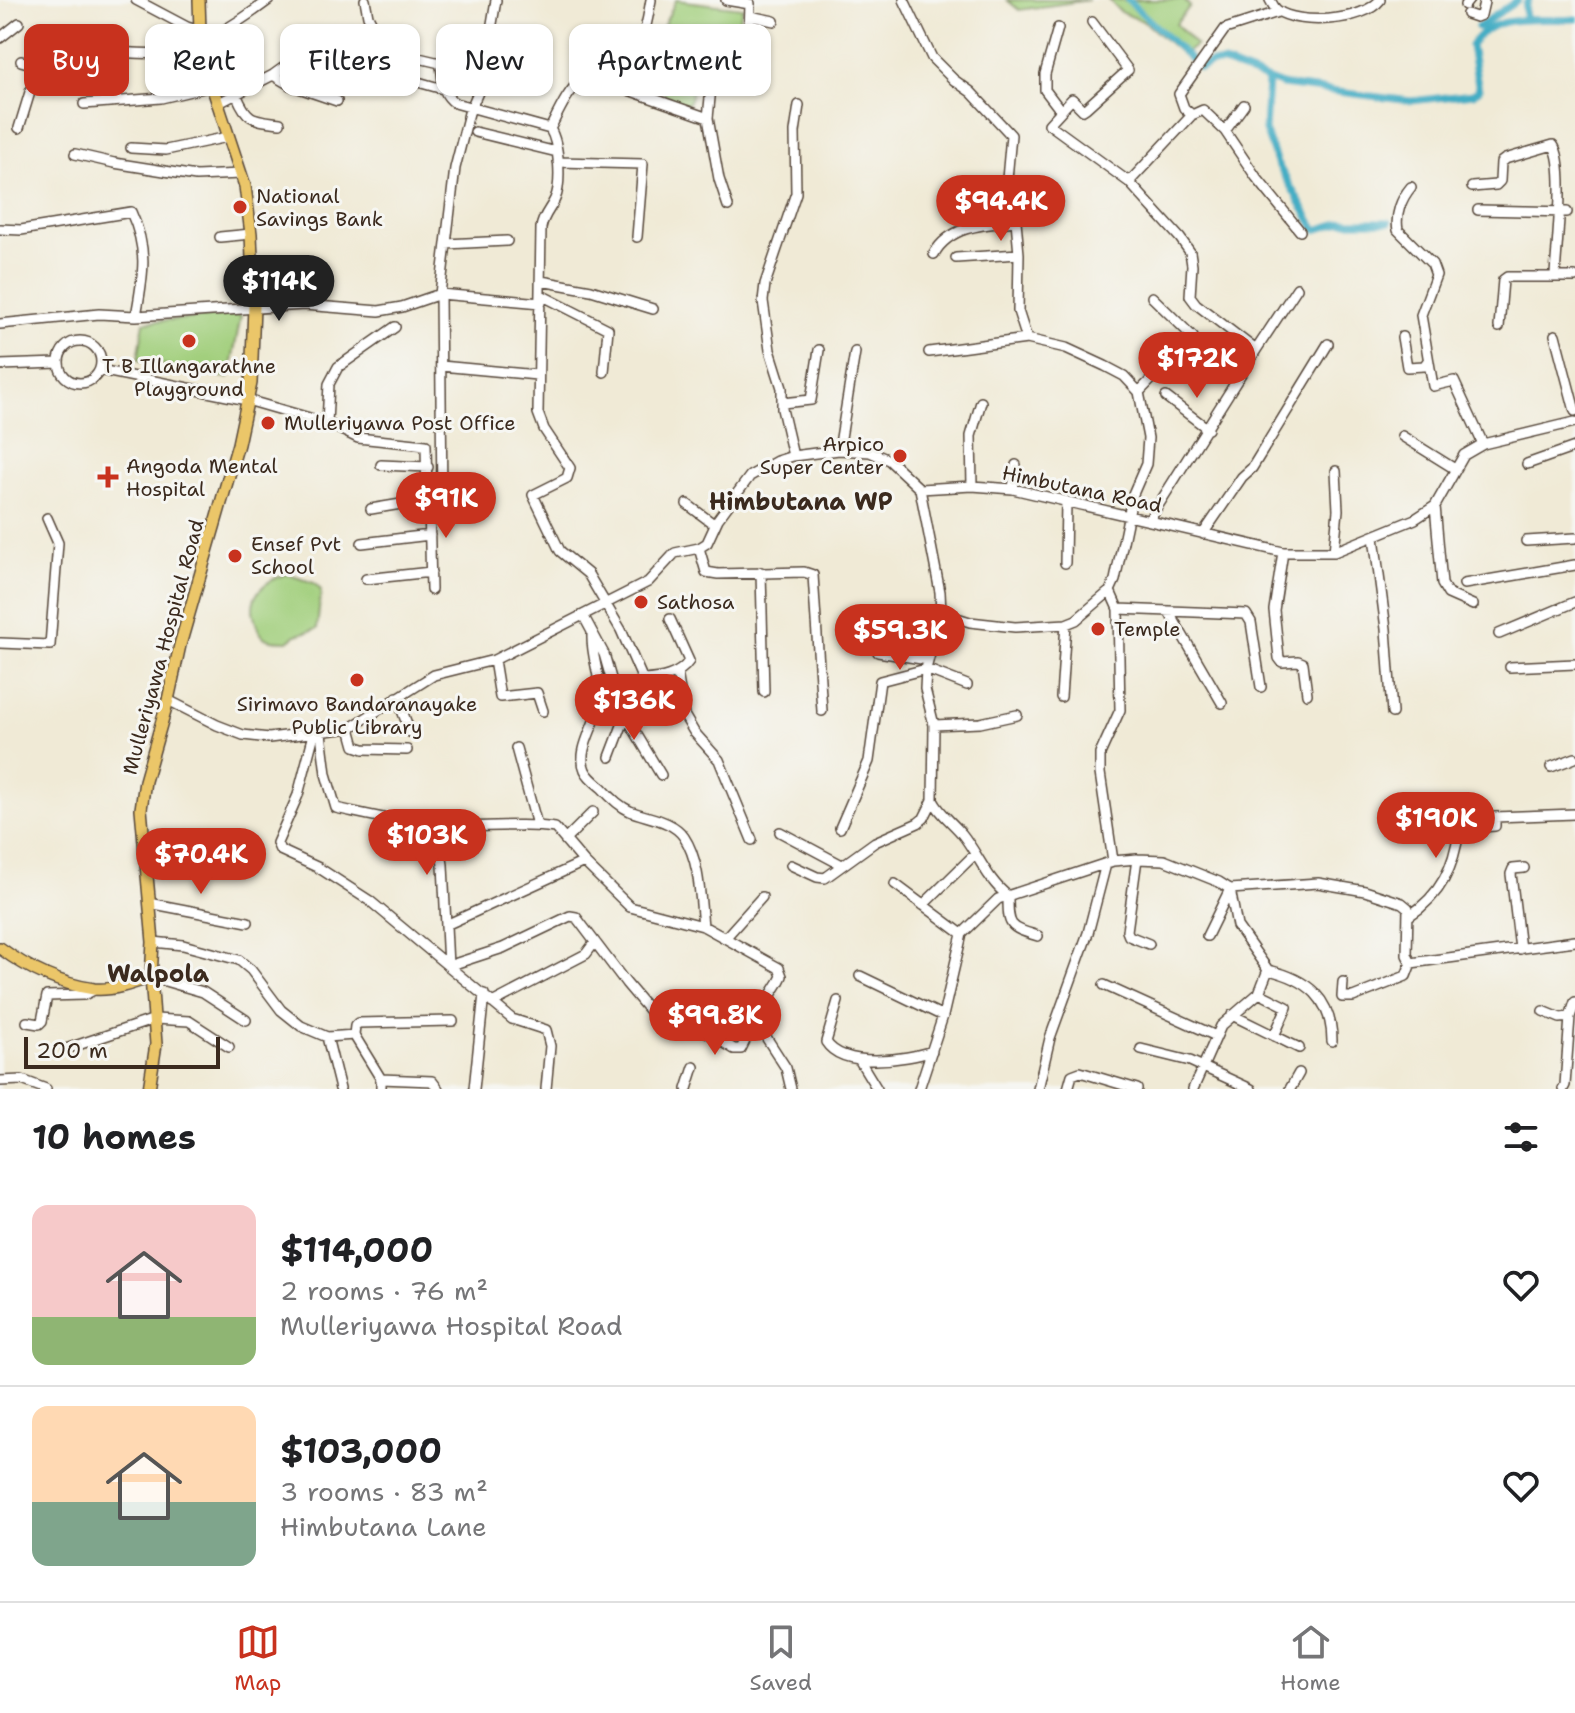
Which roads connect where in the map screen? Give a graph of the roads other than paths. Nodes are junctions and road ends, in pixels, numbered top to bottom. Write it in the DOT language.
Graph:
graph roads {
  1 [pos="136,0"];
  2 [pos="199,0"];
  3 [pos="269,0"];
  4 [pos="365,0"];
  5 [pos="496,0"];
  6 [pos="651,0"];
  7 [pos="726,0"];
  8 [pos="904,0"];
  9 [pos="1270,0"];
  10 [pos="1380,0"];
  11 [pos="1484,1"];
  12 [pos="1467,6"];
  13 [pos="1278,12"];
  14 [pos="750,16"];
  15 [pos="774,21"];
  16 [pos="1092,22"];
  17 [pos="19,23"];
  18 [pos="181,24"];
  19 [pos="200,24"];
  20 [pos="231,24"];
  21 [pos="372,24"];
  22 [pos="646,24"];
  23 [pos="750,24"];
  24 [pos="1058,28"];
  25 [pos="0,38"];
  26 [pos="21,61"];
  27 [pos="24,62"];
  28 [pos="280,70"];
  29 [pos="273,75"];
  30 [pos="264,80"];
  31 [pos="569,94"];
  32 [pos="29,96"];
  33 [pos="163,96"];
  34 [pos="215,96"];
  35 [pos="237,96"];
  36 [pos="447,96"];
  37 [pos="646,96"];
  38 [pos="710,96"];
  39 [pos="337,101"];
  40 [pos="84,104"];
  41 [pos="217,104"];
  42 [pos="799,105"];
  43 [pos="1244,105"];
  44 [pos="472,108"];
  45 [pos="1061,111"];
  46 [pos="1192,115"];
  47 [pos="708,118"];
  48 [pos="280,123"];
  49 [pos="19,128"];
  50 [pos="550,129"];
  51 [pos="1225,131"];
  52 [pos="475,132"];
  53 [pos="228,137"];
  54 [pos="131,148"];
  55 [pos="75,154"];
  56 [pos="558,157"];
  57 [pos="241,174"];
  58 [pos="1129,182"];
  59 [pos="1411,187"];
  60 [pos="1472,187"];
  61 [pos="728,206"];
  62 [pos="1478,210"];
  63 [pos="1562,211"];
  64 [pos="1016,221"];
  65 [pos="0,229"];
  66 [pos="1300,231"];
  67 [pos="251,234"];
  68 [pos="220,237"];
  69 [pos="637,237"];
  70 [pos="507,241"];
  71 [pos="446,244"];
  72 [pos="934,254"];
  73 [pos="1019,254"];
  74 [pos="956,258"];
  75 [pos="1555,276"];
  76 [pos="1575,277"];
  77 [pos="541,281"];
  78 [pos="1297,288"];
  79 [pos="440,294"];
  80 [pos="1152,297"];
  81 [pos="541,299"];
  82 [pos="254,307"];
  83 [pos="653,309"];
  84 [pos="136,316"];
  85 [pos="0,324"];
  86 [pos="395,327"];
  87 [pos="1499,327"];
  88 [pos="1555,335"];
  89 [pos="1402,337"];
  90 [pos="1027,339"];
  91 [pos="1328,344"];
  92 [pos="819,350"];
  93 [pos="1256,350"];
  94 [pos="855,352"];
  95 [pos="929,352"];
  96 [pos="1427,362"];
  97 [pos="59,363"];
  98 [pos="0,365"];
  99 [pos="441,366"];
  100 [pos="100,370"];
  101 [pos="604,372"];
  102 [pos="537,375"];
  103 [pos="1139,392"];
  104 [pos="1166,397"];
  105 [pos="247,400"];
  106 [pos="981,402"];
  107 [pos="782,403"];
  108 [pos="1575,411"];
  109 [pos="1575,422"];
  110 [pos="327,423"];
  111 [pos="1208,429"];
  112 [pos="1402,436"];
  113 [pos="1483,444"];
  114 [pos="1575,447"];
  115 [pos="839,450"];
  116 [pos="793,456"];
  117 [pos="1527,464"];
  118 [pos="381,465"];
  119 [pos="1016,465"];
  120 [pos="428,467"];
  121 [pos="1455,469"];
  122 [pos="1336,471"];
  123 [pos="972,486"];
  124 [pos="920,489"];
  125 [pos="1013,489"];
  126 [pos="428,501"];
  127 [pos="1066,501"];
  128 [pos="687,504"];
  129 [pos="1435,506"];
  130 [pos="371,509"];
  131 [pos="1127,517"];
  132 [pos="47,518"];
  133 [pos="1149,520"];
  134 [pos="715,525"];
  135 [pos="1203,534"];
  136 [pos="430,535"];
  137 [pos="1374,537"];
  138 [pos="1575,538"];
  139 [pos="1526,541"];
  140 [pos="362,543"];
  141 [pos="699,548"];
  142 [pos="1283,552"];
  143 [pos="1334,552"];
  144 [pos="1065,563"];
  145 [pos="1575,565"];
  146 [pos="431,572"];
  147 [pos="761,572"];
  148 [pos="366,579"];
  149 [pos="1464,584"];
  150 [pos="431,590"];
  151 [pos="1110,591"];
  152 [pos="1575,602"];
  153 [pos="603,603"];
  154 [pos="1473,605"];
  155 [pos="1118,609"];
  156 [pos="1169,612"];
  157 [pos="941,613"];
  158 [pos="583,615"];
  159 [pos="670,619"];
  160 [pos="1066,624"];
  161 [pos="592,634"];
  162 [pos="1499,634"];
  163 [pos="0,643"];
  164 [pos="878,652"];
  165 [pos="494,660"];
  166 [pos="927,664"];
  167 [pos="1575,664"];
  168 [pos="1510,667"];
  169 [pos="677,672"];
  170 [pos="967,685"];
  171 [pos="1261,687"];
  172 [pos="764,692"];
  173 [pos="1307,694"];
  174 [pos="397,697"];
  175 [pos="1061,697"];
  176 [pos="168,700"];
  177 [pos="1222,703"];
  178 [pos="543,711"];
  179 [pos="822,711"];
  180 [pos="1392,713"];
  181 [pos="626,715"];
  182 [pos="1017,715"];
  183 [pos="934,725"];
  184 [pos="350,728"];
  185 [pos="410,732"];
  186 [pos="317,733"];
  187 [pos="516,748"];
  188 [pos="407,750"];
  189 [pos="610,757"];
  190 [pos="1575,758"];
  191 [pos="1551,767"];
  192 [pos="661,775"];
  193 [pos="1458,799"];
  194 [pos="933,800"];
  195 [pos="593,812"];
  196 [pos="1575,814"];
  197 [pos="537,825"];
  198 [pos="437,826"];
  199 [pos="840,828"];
  200 [pos="1467,828"];
  201 [pos="780,832"];
  202 [pos="566,839"];
  203 [pos="752,840"];
  204 [pos="975,854"];
  205 [pos="1137,859"];
  206 [pos="584,862"];
  207 [pos="1109,863"];
  208 [pos="840,864"];
  209 [pos="791,865"];
  210 [pos="1524,868"];
  211 [pos="895,884"];
  212 [pos="1230,889"];
  213 [pos="1008,896"];
  214 [pos="762,897"];
  215 [pos="149,903"];
  216 [pos="923,905"];
  217 [pos="1409,916"];
  218 [pos="248,922"];
  219 [pos="446,925"];
  220 [pos="703,926"];
  221 [pos="962,934"];
  222 [pos="1038,936"];
  223 [pos="1207,936"];
  224 [pos="726,937"];
  225 [pos="1575,941"];
  226 [pos="153,942"];
  227 [pos="595,942"];
  228 [pos="1149,944"];
  229 [pos="0,948"];
  230 [pos="1520,949"];
  231 [pos="1411,963"];
  232 [pos="448,966"];
  233 [pos="1268,970"];
  234 [pos="860,976"];
  235 [pos="151,977"];
  236 [pos="1343,982"];
  237 [pos="1104,985"];
  238 [pos="96,989"];
  239 [pos="1259,993"];
  240 [pos="484,994"];
  241 [pos="838,1001"];
  242 [pos="1575,1002"];
  243 [pos="492,1003"];
  244 [pos="697,1008"];
  245 [pos="1543,1011"];
  246 [pos="1232,1015"];
  247 [pos="943,1016"];
  248 [pos="1570,1017"];
  249 [pos="155,1019"];
  250 [pos="246,1020"];
  251 [pos="755,1020"];
  252 [pos="453,1021"];
  253 [pos="27,1022"];
  254 [pos="659,1022"];
  255 [pos="354,1035"];
  256 [pos="1216,1036"];
  257 [pos="1274,1036"];
  258 [pos="327,1037"];
  259 [pos="1332,1041"];
  260 [pos="229,1047"];
  261 [pos="1299,1048"];
  262 [pos="66,1049"];
  263 [pos="1141,1049"];
  264 [pos="932,1051"];
  265 [pos="860,1061"];
  266 [pos="694,1067"];
  267 [pos="1203,1067"];
  268 [pos="1299,1073"];
  269 [pos="0,1081"];
  270 [pos="381,1084"];
  271 [pos="1234,1086"];
  272 [pos="46,1089"];
  273 [pos="149,1089"];
  274 [pos="340,1089"];
  275 [pos="438,1089"];
  276 [pos="474,1089"];
  277 [pos="546,1089"];
  278 [pos="687,1089"];
  279 [pos="791,1089"];
  280 [pos="877,1089"];
  281 [pos="919,1089"];
  282 [pos="1038,1089"];
  283 [pos="1068,1089"];
  284 [pos="1137,1089"];
  285 [pos="1193,1089"];
  286 [pos="1251,1089"];
  287 [pos="1290,1089"];
  288 [pos="1563,1089"];
  1 -- 18 [label="street"];
  2 -- 19 [label="main road, Mulleriyawa Hospital Road"];
  3 -- 20 [label="street"];
  4 -- 21 [label="street"];
  5 -- 44 [label="street"];
  6 -- 22 [label="street"];
  7 -- 14 [label="street"];
  8 -- 64 [label="street"];
  9 -- 13 [label="street"];
  10 -- 13 [label="street"];
  11 -- 12 [label="street"];
  13 -- 46 [label="street"];
  14 -- 15 [label="street"];
  14 -- 23 [label="street"];
  16 -- 45 [label="street"];
  17 -- 25 [label="street"];
  24 -- 45 [label="street"];
  26 -- 27 [label="street"];
  28 -- 29 [label="street"];
  29 -- 30 [label="street"];
  29 -- 39 [label="street"];
  31 -- 50 [label="street"];
  32 -- 49 [label="street"];
  33 -- 40 [label="street"];
  34 -- 41 [label="main road, Mulleriyawa Hospital Road"];
  35 -- 41 [label="street"];
  35 -- 48 [label="street"];
  36 -- 44 [label="street"];
  37 -- 47 [label="street"];
  38 -- 47 [label="street"];
  41 -- 53 [label="main road, Mulleriyawa Hospital Road"];
  42 -- 107 [label="street"];
  43 -- 51 [label="street"];
  44 -- 50 [label="street"];
  44 -- 71 [label="street"];
  45 -- 58 [label="street"];
  46 -- 51 [label="street"];
  46 -- 58 [label="street"];
  47 -- 61 [label="street"];
  50 -- 56 [label="street"];
  51 -- 66 [label="street"];
  52 -- 56 [label="street"];
  53 -- 54 [label="street"];
  53 -- 57 [label="main road, Mulleriyawa Hospital Road"];
  55 -- 57 [label="street"];
  56 -- 69 [label="street"];
  56 -- 77 [label="street"];
  57 -- 67 [label="main road, Mulleriyawa Hospital Road"];
  58 -- 93 [label="street"];
  59 -- 96 [label="street"];
  60 -- 63 [label="street"];
  62 -- 63 [label="street"];
  63 -- 75 [label="street"];
  64 -- 72 [label="street"];
  64 -- 73 [label="street"];
  65 -- 84 [label="street"];
  67 -- 68 [label="street"];
  67 -- 82 [label="main road, Mulleriyawa Hospital Road"];
  70 -- 71 [label="street"];
  71 -- 79 [label="street"];
  73 -- 74 [label="street"];
  73 -- 90 [label="street"];
  75 -- 76 [label="street"];
  75 -- 87 [label="street"];
  77 -- 81 [label="street"];
  77 -- 83 [label="street"];
  78 -- 93 [label="street"];
  79 -- 81 [label="street"];
  79 -- 82 [label="street"];
  79 -- 99 [label="street"];
  80 -- 103 [label="street"];
  81 -- 101 [label="street"];
  81 -- 102 [label="street"];
  82 -- 84 [label="street"];
  82 -- 105 [label="main road, Mulleriyawa Hospital Road"];
  84 -- 85 [label="street"];
  86 -- 110 [label="street"];
  88 -- 108 [label="street"];
  89 -- 96 [label="street"];
  90 -- 95 [label="street"];
  90 -- 103 [label="street"];
  91 -- 135 [label="street"];
  92 -- 107 [label="street"];
  93 -- 111 [label="street"];
  94 -- 115 [label="street"];
  96 -- 113 [label="street"];
  97 -- 98 [label="street"];
  97 -- 100 [label="street"];
  97 -- 100 [label="street"];
  99 -- 102 [label="street"];
  99 -- 126 [label="street"];
  100 -- 105 [label="street"];
  102 -- 153 [label="street"];
  103 -- 131 [label="street"];
  104 -- 111 [label="street"];
  105 -- 110 [label="street"];
  105 -- 176 [label="main road, Mulleriyawa Hospital Road"];
  106 -- 123 [label="street"];
  107 -- 116 [label="street"];
  109 -- 113 [label="street"];
  110 -- 120 [label="street"];
  111 -- 133 [label="street"];
  112 -- 121 [label="street"];
  113 -- 121 [label="street"];
  114 -- 117 [label="street"];
  115 -- 116 [label="street"];
  115 -- 124 [label="street"];
  116 -- 134 [label="street"];
  118 -- 120 [label="street"];
  119 -- 125 [label="street"];
  120 -- 126 [label="street"];
  121 -- 129 [label="street"];
  122 -- 143 [label="street"];
  123 -- 124 [label="street, Himbutana Road"];
  123 -- 125 [label="street, Himbutana Road"];
  124 -- 157 [label="street"];
  125 -- 127 [label="street, Himbutana Road"];
  126 -- 130 [label="street"];
  126 -- 136 [label="street"];
  127 -- 131 [label="street, Himbutana Road"];
  127 -- 144 [label="street"];
  128 -- 134 [label="street"];
  129 -- 137 [label="street, Himbutana Road"];
  129 -- 154 [label="street"];
  131 -- 133 [label="street, Himbutana Road"];
  131 -- 151 [label="street"];
  132 -- 163 [label="street"];
  133 -- 135 [label="street, Himbutana Road"];
  134 -- 141 [label="street"];
  135 -- 142 [label="street, Himbutana Road"];
  136 -- 140 [label="street"];
  136 -- 146 [label="street"];
  137 -- 143 [label="street, Himbutana Road"];
  137 -- 180 [label="street"];
  138 -- 139 [label="street"];
  141 -- 147 [label="street"];
  141 -- 153 [label="street"];
  142 -- 143 [label="street, Himbutana Road"];
  142 -- 173 [label="street"];
  145 -- 149 [label="street"];
  146 -- 148 [label="street"];
  146 -- 150 [label="street"];
  147 -- 172 [label="street"];
  147 -- 179 [label="street"];
  151 -- 155 [label="street"];
  151 -- 160 [label="street"];
  152 -- 162 [label="street"];
  153 -- 158 [label="street"];
  153 -- 169 [label="street"];
  155 -- 156 [label="street"];
  155 -- 207 [label="street"];
  156 -- 171 [label="street"];
  156 -- 177 [label="street"];
  157 -- 160 [label="street"];
  157 -- 166 [label="street"];
  158 -- 161 [label="street"];
  158 -- 165 [label="street"];
  159 -- 169 [label="street"];
  160 -- 175 [label="street"];
  161 -- 181 [label="street"];
  161 -- 220 [label="street"];
  164 -- 166 [label="street"];
  165 -- 174 [label="street"];
  165 -- 178 [label="street"];
  166 -- 170 [label="street"];
  166 -- 183 [label="street"];
  166 -- 199 [label="street"];
  167 -- 168 [label="street"];
  169 -- 203 [label="street"];
  174 -- 184 [label="street"];
  174 -- 185 [label="street"];
  176 -- 186 [label="street"];
  176 -- 215 [label="main road, Mulleriyawa Hospital Road"];
  181 -- 189 [label="street"];
  181 -- 192 [label="street"];
  182 -- 183 [label="street"];
  183 -- 194 [label="street"];
  184 -- 186 [label="street"];
  184 -- 188 [label="street"];
  186 -- 198 [label="street"];
  186 -- 232 [label="street"];
  187 -- 197 [label="street"];
  190 -- 191 [label="street"];
  193 -- 217 [label="street"];
  194 -- 204 [label="street"];
  194 -- 208 [label="street"];
  195 -- 202 [label="street"];
  196 -- 200 [label="street"];
  197 -- 198 [label="street"];
  197 -- 202 [label="street"];
  198 -- 219 [label="street"];
  201 -- 208 [label="street"];
  202 -- 206 [label="street"];
  204 -- 213 [label="street"];
  204 -- 216 [label="street"];
  205 -- 207 [label="street"];
  205 -- 212 [label="street"];
  205 -- 228 [label="street"];
  206 -- 219 [label="street"];
  206 -- 220 [label="street"];
  207 -- 213 [label="street"];
  207 -- 282 [label="street"];
  208 -- 209 [label="street"];
  210 -- 230 [label="street"];
  211 -- 216 [label="street"];
  212 -- 217 [label="street"];
  212 -- 223 [label="street"];
  212 -- 233 [label="street"];
  213 -- 221 [label="street"];
  213 -- 222 [label="street"];
  214 -- 224 [label="street"];
  215 -- 218 [label="street"];
  215 -- 226 [label="main road, Mulleriyawa Hospital Road"];
  216 -- 221 [label="street"];
  217 -- 231 [label="street"];
  219 -- 232 [label="street"];
  220 -- 224 [label="street"];
  221 -- 247 [label="street"];
  224 -- 251 [label="street"];
  225 -- 230 [label="street"];
  226 -- 235 [label="main road, Mulleriyawa Hospital Road"];
  226 -- 258 [label="street"];
  227 -- 232 [label="street"];
  227 -- 243 [label="street"];
  227 -- 254 [label="street"];
  229 -- 238 [label="main road"];
  230 -- 231 [label="street"];
  231 -- 236 [label="street"];
  232 -- 240 [label="street"];
  233 -- 239 [label="street"];
  233 -- 259 [label="street"];
  234 -- 247 [label="street"];
  235 -- 238 [label="main road"];
  235 -- 249 [label="main road, Mulleriyawa Hospital Road"];
  235 -- 250 [label="street"];
  237 -- 256 [label="street"];
  238 -- 253 [label="street"];
  239 -- 246 [label="street"];
  239 -- 257 [label="street"];
  240 -- 243 [label="street"];
  240 -- 276 [label="street"];
  241 -- 265 [label="street"];
  242 -- 248 [label="street"];
  243 -- 277 [label="street"];
  244 -- 251 [label="street"];
  245 -- 248 [label="street"];
  246 -- 256 [label="street"];
  246 -- 257 [label="street"];
  247 -- 264 [label="street"];
  248 -- 288 [label="street"];
  249 -- 260 [label="street"];
  249 -- 262 [label="street"];
  249 -- 273 [label="main road, Mulleriyawa Hospital Road"];
  251 -- 279 [label="street"];
  252 -- 255 [label="street"];
  255 -- 258 [label="street"];
  255 -- 270 [label="street"];
  256 -- 267 [label="street"];
  257 -- 261 [label="street"];
  258 -- 274 [label="street"];
  263 -- 267 [label="street"];
  264 -- 265 [label="street"];
  264 -- 281 [label="street"];
  265 -- 280 [label="street"];
  266 -- 278 [label="street"];
  267 -- 271 [label="street"];
  267 -- 285 [label="street"];
  268 -- 287 [label="street"];
  269 -- 272 [label="street"];
  270 -- 275 [label="street"];
  271 -- 286 [label="street"];
  283 -- 284 [label="street"];
}
